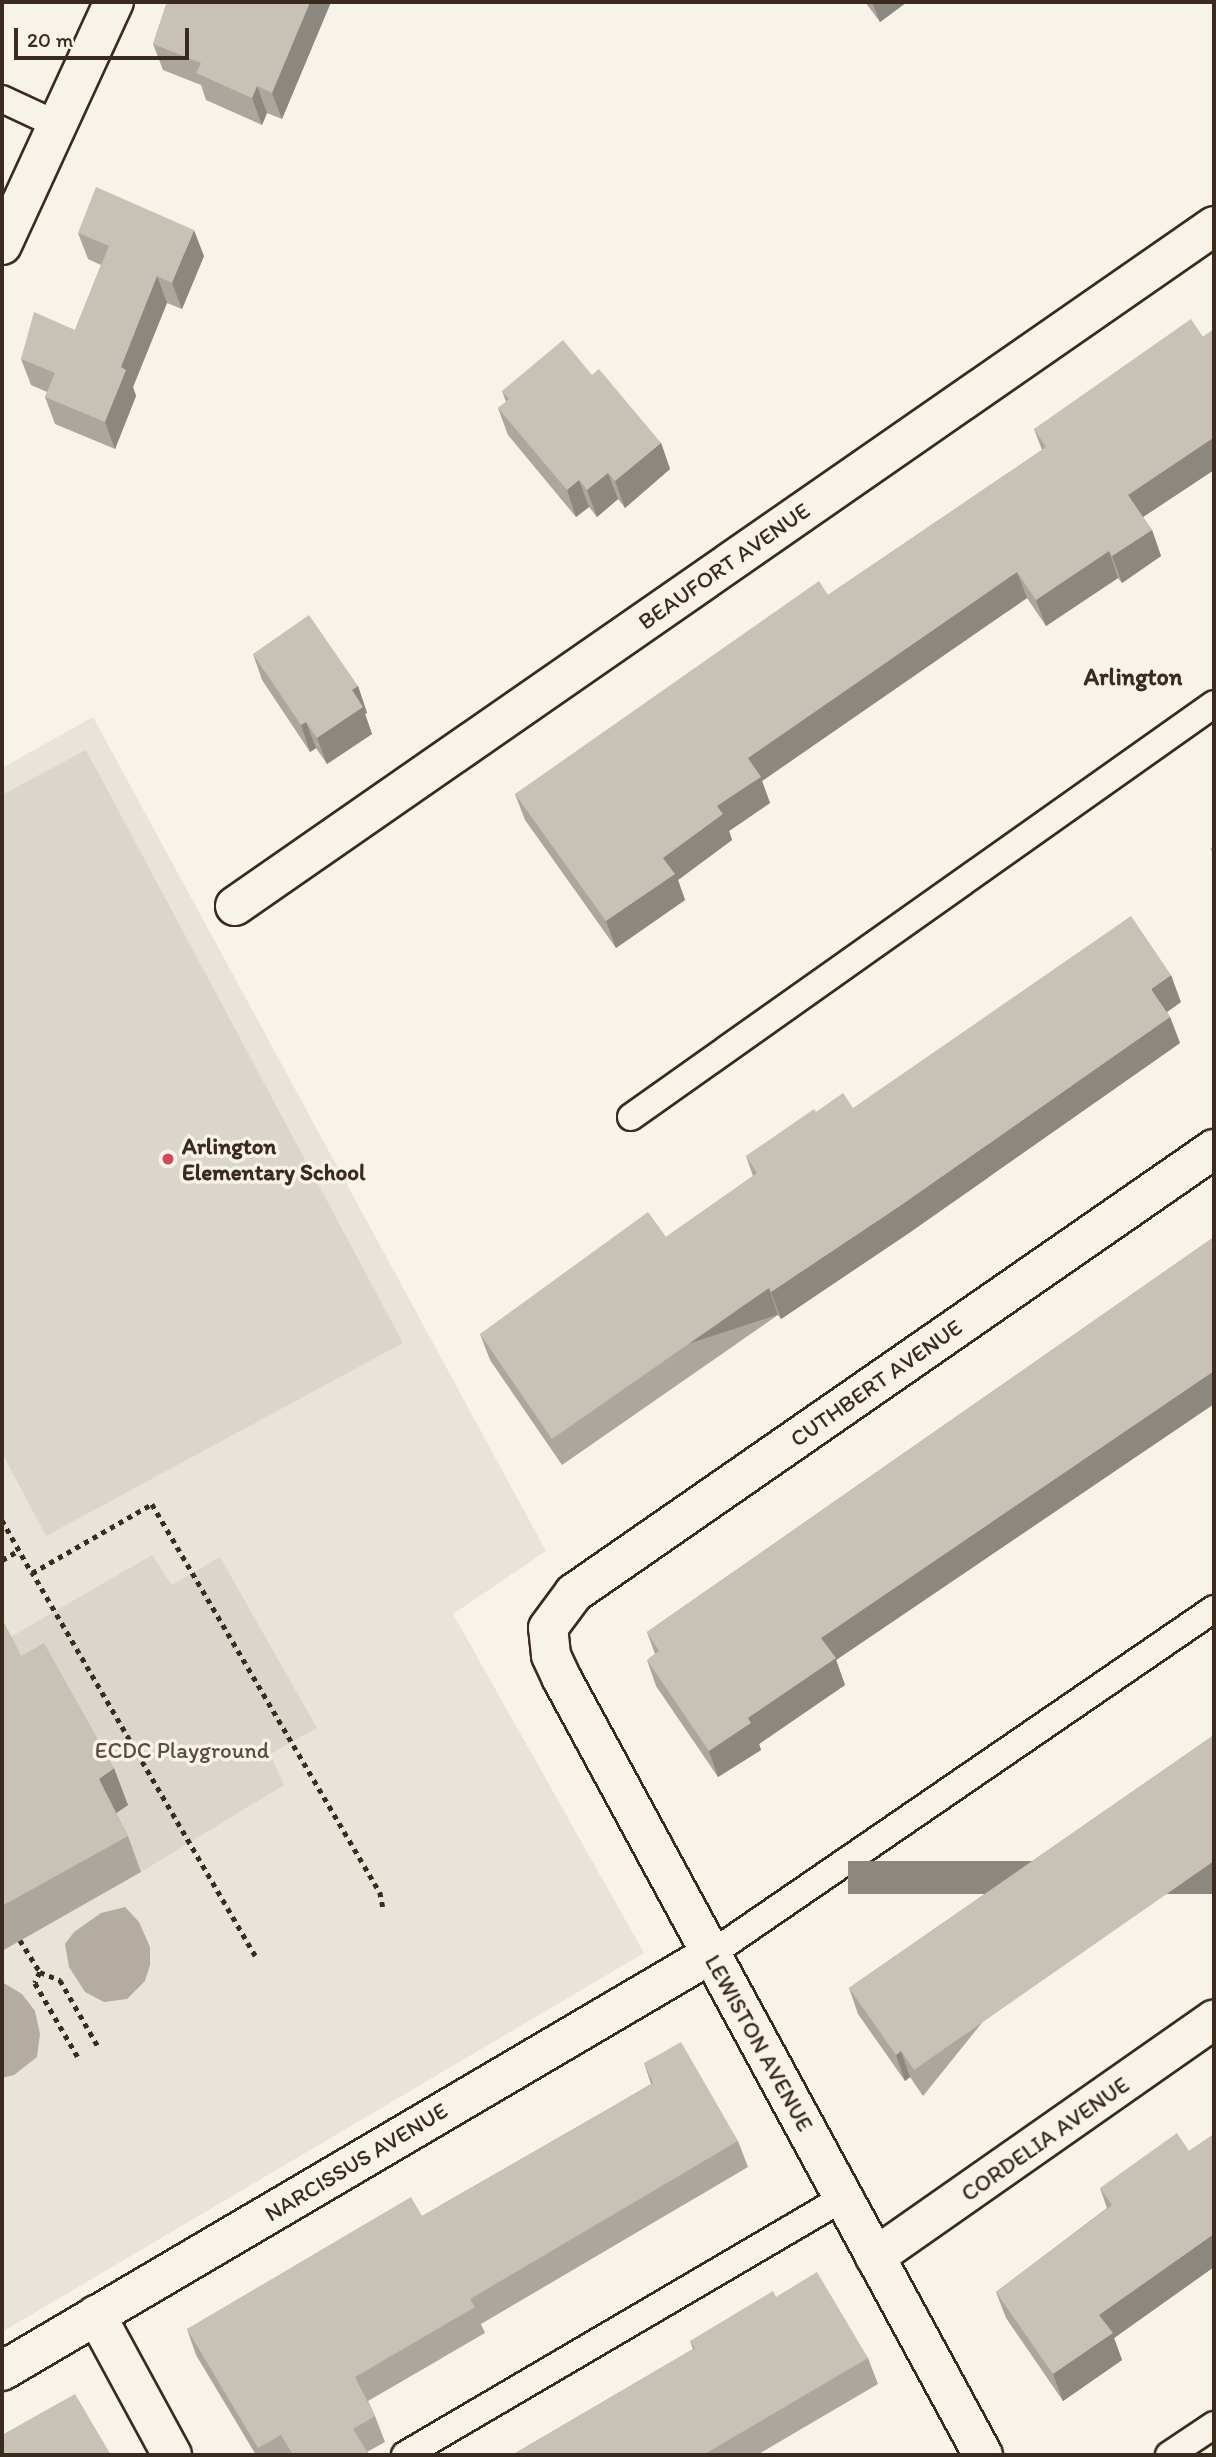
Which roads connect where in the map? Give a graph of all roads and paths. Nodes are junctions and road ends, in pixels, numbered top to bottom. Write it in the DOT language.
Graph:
graph roads {
  1 [pos="114,2"];
  2 [pos="2,99"];
  3 [pos="58,125"];
  4 [pos="1214,226"];
  5 [pos="2,245"];
  6 [pos="1214,704"];
  7 [pos="235,906"];
  8 [pos="631,1117"];
  9 [pos="1214,1149"];
  10 [pos="2,1520"];
  11 [pos="19,1550"];
  12 [pos="2,1560"];
  13 [pos="32,1573"];
  14 [pos="1214,1609"];
  15 [pos="548,1628"];
  16 [pos="383,1907"];
  17 [pos="20,1940"];
  18 [pos="711,1954"];
  19 [pos="255,1956"];
  20 [pos="40,1972"];
  21 [pos="1214,2020"];
  22 [pos="99,2048"];
  23 [pos="79,2059"];
  24 [pos="843,2198"];
  25 [pos="875,2257"];
  26 [pos="96,2315"];
  27 [pos="2,2371"];
  28 [pos="1214,2426"];
  29 [pos="172,2455"];
  30 [pos="405,2455"];
  31 [pos="982,2455"];
  32 [pos="1169,2455"];
  1 -- 3 [label="street"];
  2 -- 3 [label="lane"];
  3 -- 5 [label="street"];
  4 -- 7 [label="street, BEAUFORT AVENUE"];
  6 -- 8 [label="lane"];
  9 -- 15 [label="street, CUTHBERT AVENUE"];
  10 -- 11 [label="path"];
  11 -- 12 [label="path"];
  11 -- 13 [label="path"];
  13 -- 16 [label="path"];
  13 -- 19 [label="path"];
  14 -- 18 [label="lane"];
  15 -- 18 [label="street, LEWISTON AVENUE"];
  17 -- 20 [label="path"];
  18 -- 24 [label="street, LEWISTON AVENUE"];
  18 -- 26 [label="street, NARCISSUS AVENUE"];
  20 -- 22 [label="path"];
  20 -- 23 [label="path"];
  21 -- 25 [label="street, CORDELIA AVENUE"];
  24 -- 25 [label="street, LEWISTON AVENUE"];
  24 -- 30 [label="lane"];
  25 -- 31 [label="street, LEWISTON AVENUE"];
  26 -- 27 [label="street, NARCISSUS AVENUE"];
  26 -- 29 [label="street"];
  28 -- 32 [label="lane"];
}
